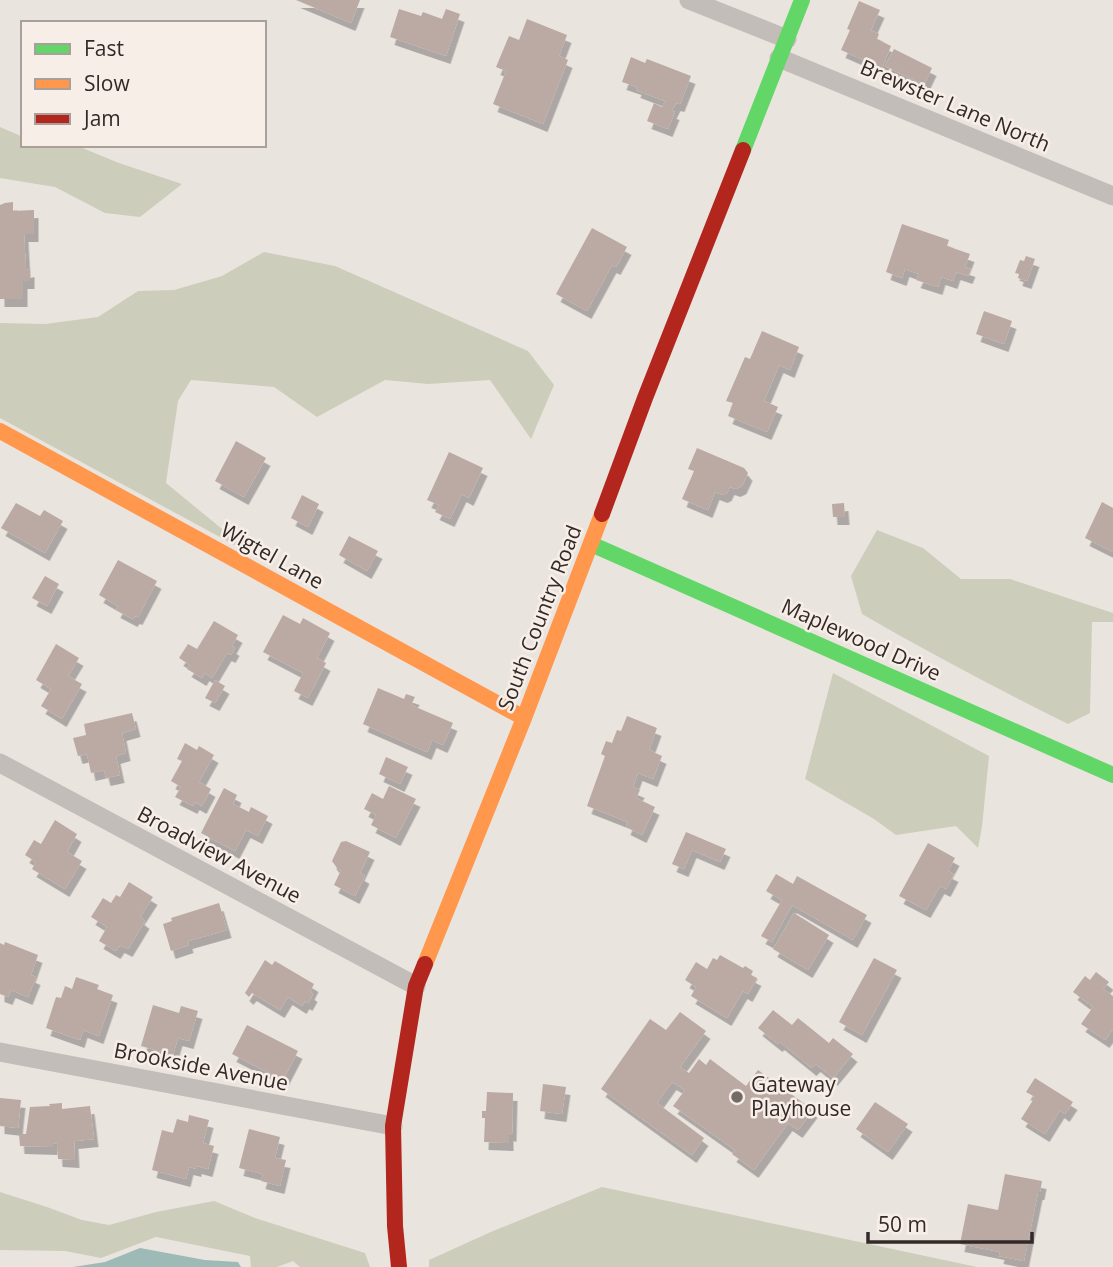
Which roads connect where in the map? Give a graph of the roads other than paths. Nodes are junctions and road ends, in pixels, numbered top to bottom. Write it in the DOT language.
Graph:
graph roads {
  1 [pos="689,0"];
  2 [pos="802,0"];
  3 [pos="787,39"];
  4 [pos="779,58"];
  5 [pos="1113,196"];
  6 [pos="0,431"];
  7 [pos="591,544"];
  8 [pos="524,718"];
  9 [pos="0,763"];
  10 [pos="1113,775"];
  11 [pos="416,986"];
  12 [pos="0,1052"];
  13 [pos="393,1126"];
  14 [pos="399,1267"];
  1 -- 3 [label="street"];
  2 -- 3 [label="main road, South Country Road"];
  3 -- 4 [label="main road, South Country Road"];
  4 -- 5 [label="street, Brewster Lane North"];
  4 -- 7 [label="main road, South Country Road"];
  6 -- 8 [label="main road, Wigtel Lane"];
  7 -- 8 [label="main road, South Country Road"];
  7 -- 10 [label="main road, Maplewood Drive"];
  8 -- 11 [label="main road, South Country Road"];
  9 -- 11 [label="street, Broadview Avenue"];
  11 -- 13 [label="main road, South Country Road"];
  12 -- 13 [label="street, Brookside Avenue"];
  13 -- 14 [label="main road, South Country Road"];
}
